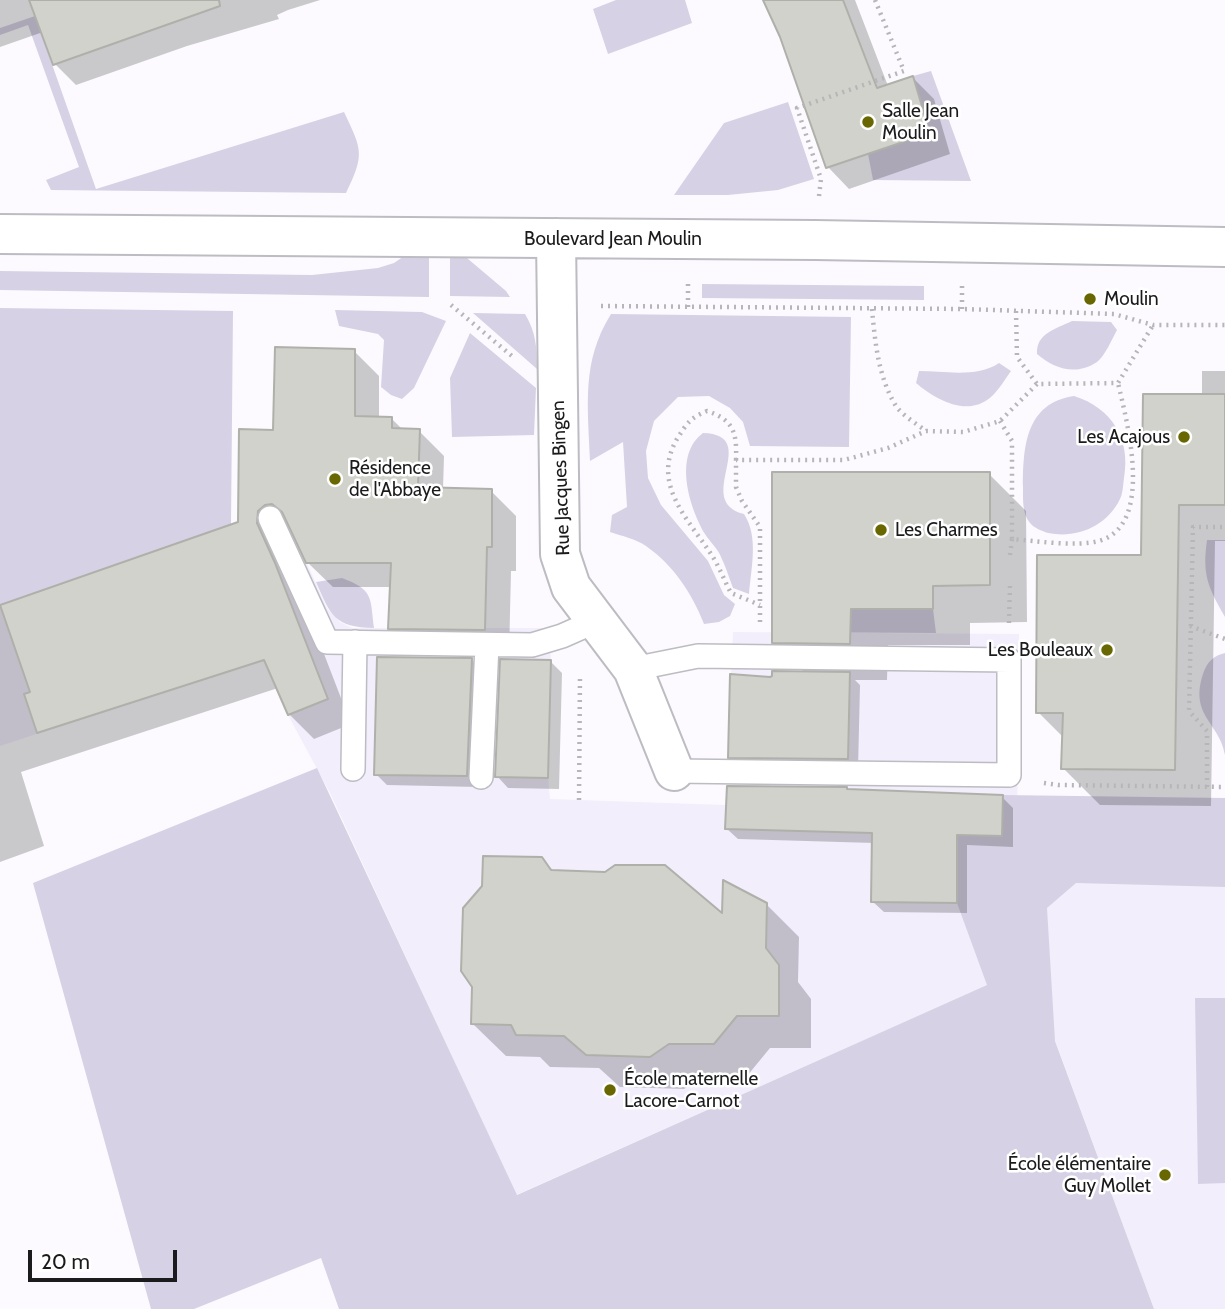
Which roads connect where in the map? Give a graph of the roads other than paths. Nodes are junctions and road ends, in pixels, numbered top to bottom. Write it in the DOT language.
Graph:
graph roads {
  1 [pos="0,234"];
  2 [pos="556,238"];
  3 [pos="1225,247"];
  4 [pos="270,518"];
  5 [pos="596,621"];
  6 [pos="355,642"];
  7 [pos="487,645"];
  8 [pos="633,669"];
  9 [pos="353,768"];
  10 [pos="674,771"];
  11 [pos="481,777"];
  1 -- 2 [label="street, Boulevard Jean Moulin"];
  2 -- 3 [label="street, Boulevard Jean Moulin"];
  2 -- 5 [label="street, Rue Jacques Bingen"];
  4 -- 6 [label="lane"];
  5 -- 7 [label="lane"];
  5 -- 8 [label="street, Rue Jacques Bingen"];
  6 -- 7 [label="lane"];
  6 -- 9 [label="lane"];
  7 -- 11 [label="lane"];
  8 -- 10 [label="street, Rue Jacques Bingen"];
  8 -- 10 [label="lane"];
}
